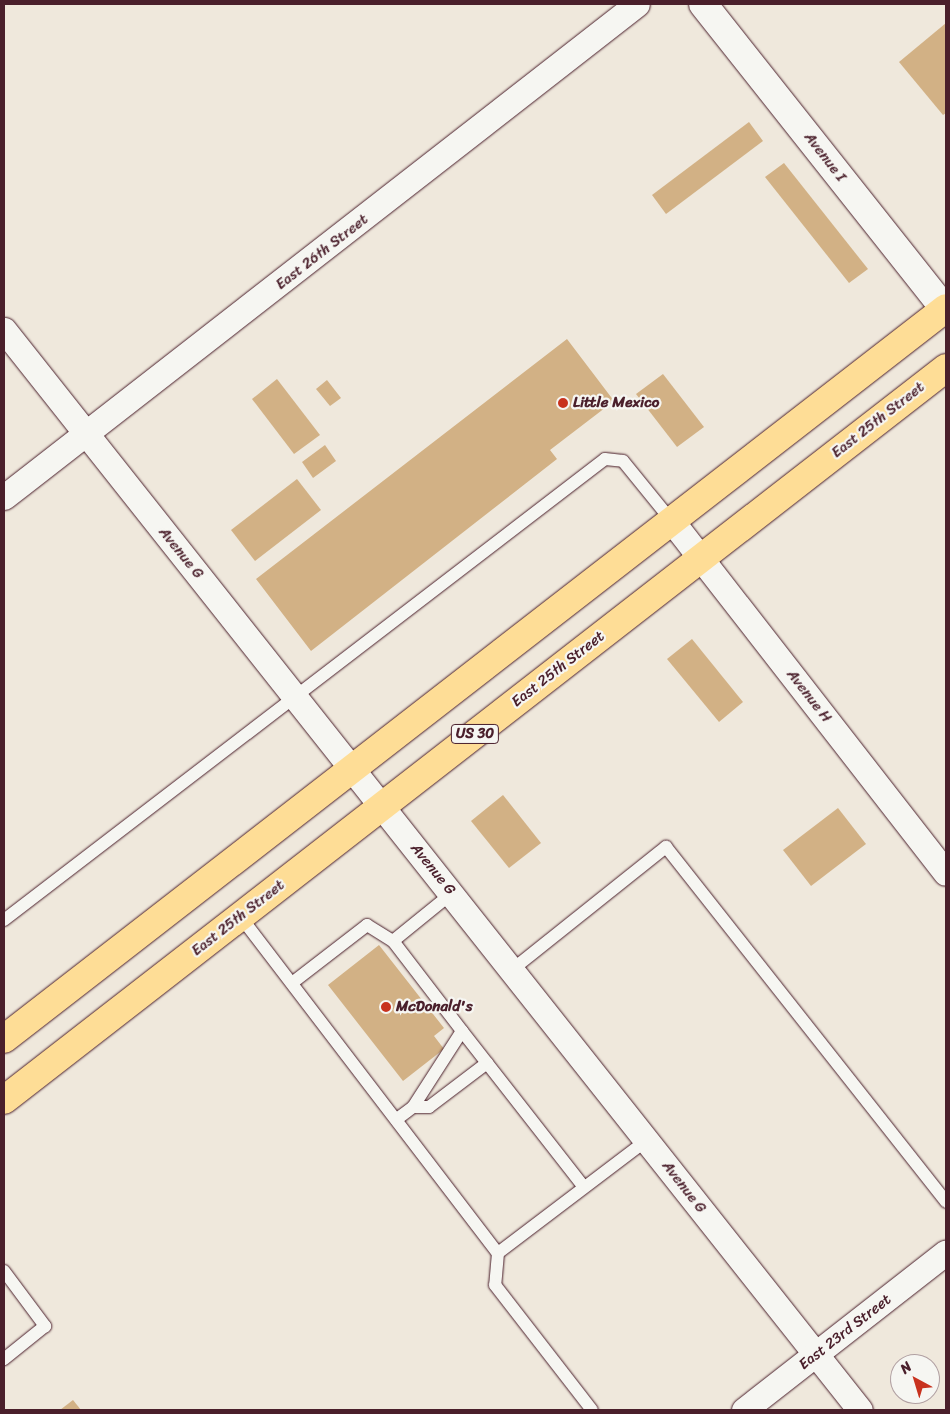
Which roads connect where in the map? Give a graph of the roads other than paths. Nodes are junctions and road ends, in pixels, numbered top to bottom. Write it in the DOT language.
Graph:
graph roads {
  1 [pos="637,4"];
  2 [pos="703,4"];
  3 [pos="946,309"];
  4 [pos="4,330"];
  5 [pos="946,368"];
  6 [pos="88,436"];
  7 [pos="4,497"];
  8 [pos="671,520"];
  9 [pos="701,557"];
  10 [pos="297,698"];
  11 [pos="353,769"];
  12 [pos="384,807"];
  13 [pos="946,873"];
  14 [pos="452,893"];
  15 [pos="240,916"];
  16 [pos="4,920"];
  17 [pos="393,941"];
  18 [pos="513,969"];
  19 [pos="292,983"];
  20 [pos="462,1031"];
  21 [pos="4,1039"];
  22 [pos="488,1063"];
  23 [pos="4,1100"];
  24 [pos="413,1107"];
  25 [pos="396,1120"];
  26 [pos="647,1140"];
  27 [pos="583,1186"];
  28 [pos="946,1202"];
  29 [pos="946,1252"];
  30 [pos="498,1253"];
  31 [pos="4,1271"];
  32 [pos="817,1354"];
  33 [pos="4,1359"];
  34 [pos="592,1410"];
  35 [pos="744,1410"];
  36 [pos="860,1410"];
  1 -- 6 [label="street, East 26th Street"];
  2 -- 3 [label="street, Avenue I"];
  3 -- 8 [label="main road"];
  4 -- 6 [label="street, Avenue G"];
  5 -- 9 [label="main road, East 25th Street / US 30"];
  6 -- 7 [label="street, East 26th Street"];
  6 -- 10 [label="street, Avenue G"];
  8 -- 9 [label="street, Avenue H"];
  8 -- 10 [label="lane"];
  8 -- 11 [label="main road"];
  9 -- 12 [label="main road, East 25th Street / US 30"];
  9 -- 13 [label="street, Avenue H"];
  10 -- 11 [label="street, Avenue G"];
  10 -- 16 [label="lane"];
  11 -- 12 [label="street, Avenue G"];
  11 -- 21 [label="main road"];
  12 -- 14 [label="street, Avenue G"];
  12 -- 15 [label="main road, East 25th Street / US 30"];
  14 -- 17 [label="lane"];
  14 -- 18 [label="street, Avenue G"];
  15 -- 19 [label="lane"];
  15 -- 23 [label="main road, East 25th Street / US 30"];
  17 -- 19 [label="lane"];
  17 -- 20 [label="lane"];
  18 -- 26 [label="street, Avenue G"];
  18 -- 28 [label="lane"];
  19 -- 25 [label="lane"];
  20 -- 22 [label="lane"];
  20 -- 24 [label="lane"];
  22 -- 24 [label="lane"];
  22 -- 27 [label="lane"];
  24 -- 25 [label="lane"];
  25 -- 30 [label="lane"];
  26 -- 27 [label="lane"];
  26 -- 32 [label="street, Avenue G"];
  27 -- 30 [label="lane"];
  29 -- 32 [label="street, East 23rd Street"];
  30 -- 34 [label="lane"];
  31 -- 33 [label="lane"];
  32 -- 35 [label="street, East 23rd Street"];
  32 -- 36 [label="street, Avenue G"];
}
